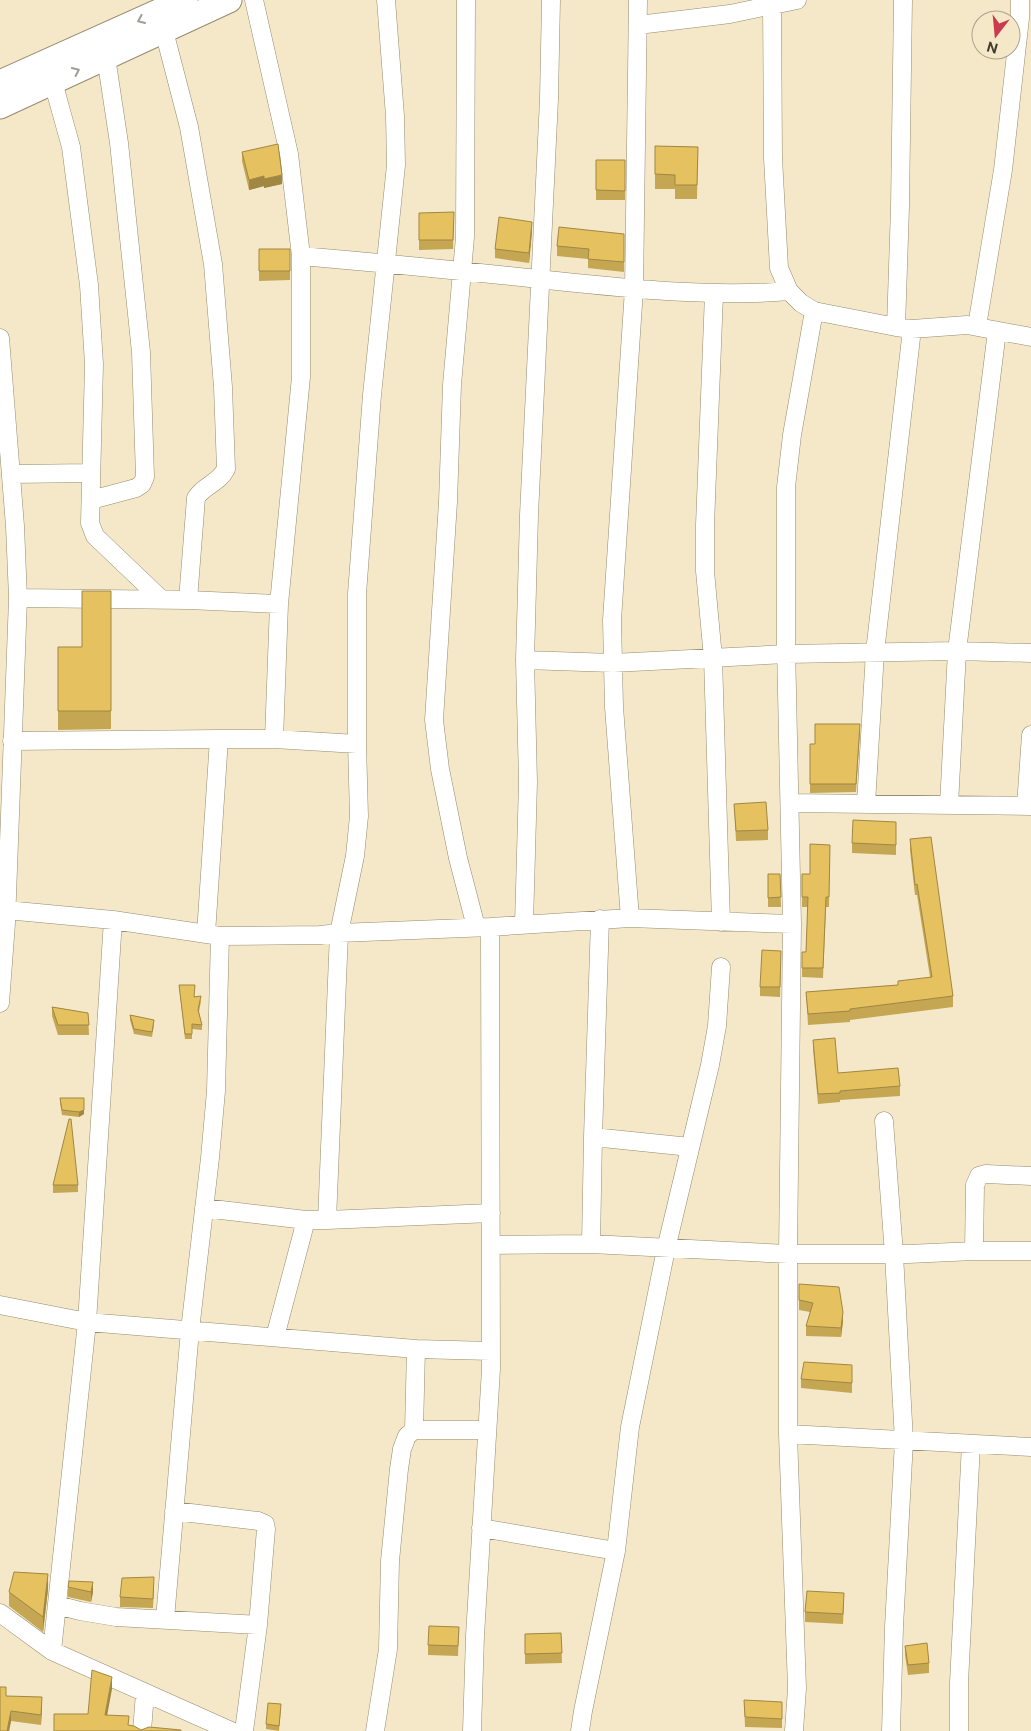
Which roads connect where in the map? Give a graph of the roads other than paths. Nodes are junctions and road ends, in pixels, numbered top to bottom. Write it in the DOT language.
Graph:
graph roads {
  1 [pos="185,0"];
  2 [pos="254,0"];
  3 [pos="386,0"];
  4 [pos="466,0"];
  5 [pos="551,0"];
  6 [pos="638,0"];
  7 [pos="797,0"];
  8 [pos="903,0"];
  9 [pos="1020,0"];
  10 [pos="772,2"];
  11 [pos="217,3"];
  12 [pos="638,25"];
  13 [pos="164,31"];
  14 [pos="106,58"];
  15 [pos="53,82"];
  16 [pos="0,83"];
  17 [pos="0,106"];
  18 [pos="301,256"];
  19 [pos="387,264"];
  20 [pos="463,271"];
  21 [pos="540,279"];
  22 [pos="634,289"];
  23 [pos="789,291"];
  24 [pos="714,294"];
  25 [pos="814,311"];
  26 [pos="977,326"];
  27 [pos="904,328"];
  28 [pos="997,331"];
  29 [pos="1031,336"];
  30 [pos="0,338"];
  31 [pos="1,376"];
  32 [pos="91,473"];
  33 [pos="10,474"];
  34 [pos="91,500"];
  35 [pos="18,598"];
  36 [pos="162,600"];
  37 [pos="188,600"];
  38 [pos="279,604"];
  39 [pos="957,651"];
  40 [pos="875,652"];
  41 [pos="1031,653"];
  42 [pos="786,654"];
  43 [pos="713,658"];
  44 [pos="525,660"];
  45 [pos="613,664"];
  46 [pos="1031,735"];
  47 [pos="220,738"];
  48 [pos="274,739"];
  49 [pos="12,742"];
  50 [pos="357,744"];
  51 [pos="790,802"];
  52 [pos="866,804"];
  53 [pos="949,805"];
  54 [pos="1028,806"];
  55 [pos="5,810"];
  56 [pos="6,910"];
  57 [pos="630,918"];
  58 [pos="600,919"];
  59 [pos="113,920"];
  60 [pos="721,922"];
  61 [pos="524,924"];
  62 [pos="792,924"];
  63 [pos="483,927"];
  64 [pos="339,933"];
  65 [pos="213,935"];
  66 [pos="721,967"];
  67 [pos="0,1003"];
  68 [pos="884,1121"];
  69 [pos="593,1137"];
  70 [pos="690,1147"];
  71 [pos="1031,1176"];
  72 [pos="204,1208"];
  73 [pos="491,1214"];
  74 [pos="306,1220"];
  75 [pos="327,1220"];
  76 [pos="592,1244"];
  77 [pos="491,1245"];
  78 [pos="666,1249"];
  79 [pos="974,1251"];
  80 [pos="1031,1251"];
  81 [pos="788,1254"];
  82 [pos="894,1254"];
  83 [pos="0,1306"];
  84 [pos="87,1322"];
  85 [pos="190,1330"];
  86 [pos="275,1337"];
  87 [pos="416,1349"];
  88 [pos="491,1351"];
  89 [pos="414,1430"];
  90 [pos="487,1430"];
  91 [pos="788,1434"];
  92 [pos="904,1441"];
  93 [pos="971,1444"];
  94 [pos="1031,1447"];
  95 [pos="174,1511"];
  96 [pos="481,1528"];
  97 [pos="616,1551"];
  98 [pos="58,1605"];
  99 [pos="0,1613"];
  100 [pos="165,1619"];
  101 [pos="258,1624"];
  102 [pos="52,1651"];
  103 [pos="145,1693"];
  104 [pos="142,1731"];
  105 [pos="230,1731"];
  106 [pos="244,1731"];
  107 [pos="375,1731"];
  108 [pos="472,1731"];
  109 [pos="580,1731"];
  110 [pos="794,1731"];
  111 [pos="891,1731"];
  112 [pos="959,1731"];
  1 -- 16 [label="main road, one-way"];
  2 -- 18 [label="street"];
  3 -- 19 [label="street"];
  4 -- 20 [label="street"];
  5 -- 21 [label="street"];
  6 -- 12 [label="street"];
  7 -- 10 [label="street"];
  8 -- 27 [label="street"];
  9 -- 26 [label="street"];
  10 -- 12 [label="street"];
  10 -- 23 [label="street"];
  11 -- 13 [label="main road"];
  12 -- 22 [label="street"];
  13 -- 14 [label="main road"];
  13 -- 37 [label="street"];
  15 -- 14 [label="main road, one-way"];
  14 -- 34 [label="street"];
  15 -- 17 [label="main road"];
  15 -- 32 [label="street"];
  18 -- 19 [label="street"];
  18 -- 38 [label="street"];
  19 -- 20 [label="street"];
  19 -- 50 [label="street"];
  20 -- 21 [label="street"];
  20 -- 63 [label="street"];
  21 -- 22 [label="street"];
  21 -- 44 [label="street"];
  22 -- 24 [label="street"];
  22 -- 45 [label="street"];
  23 -- 24 [label="street"];
  23 -- 25 [label="street"];
  24 -- 43 [label="street"];
  25 -- 27 [label="street"];
  25 -- 42 [label="street"];
  26 -- 27 [label="street"];
  26 -- 28 [label="street"];
  27 -- 40 [label="street"];
  28 -- 29 [label="street"];
  28 -- 39 [label="street"];
  30 -- 31 [label="street"];
  31 -- 33 [label="street"];
  32 -- 33 [label="street"];
  32 -- 34 [label="street"];
  33 -- 35 [label="street"];
  34 -- 36 [label="street"];
  35 -- 36 [label="street"];
  35 -- 49 [label="street"];
  36 -- 37 [label="street"];
  37 -- 38 [label="street"];
  38 -- 48 [label="street"];
  39 -- 40 [label="street"];
  39 -- 41 [label="street"];
  39 -- 53 [label="street"];
  40 -- 42 [label="street"];
  40 -- 52 [label="street"];
  42 -- 43 [label="street"];
  42 -- 51 [label="street"];
  43 -- 45 [label="street"];
  43 -- 60 [label="street"];
  44 -- 45 [label="street"];
  44 -- 61 [label="street"];
  45 -- 57 [label="street"];
  46 -- 54 [label="street"];
  47 -- 48 [label="street"];
  47 -- 49 [label="street"];
  47 -- 65 [label="street"];
  48 -- 50 [label="street"];
  49 -- 55 [label="street"];
  50 -- 64 [label="street"];
  51 -- 52 [label="street"];
  51 -- 62 [label="street"];
  52 -- 53 [label="street"];
  53 -- 54 [label="street"];
  55 -- 56 [label="street"];
  56 -- 59 [label="street"];
  56 -- 67 [label="street"];
  57 -- 58 [label="street"];
  57 -- 60 [label="street"];
  58 -- 61 [label="street"];
  58 -- 69 [label="street"];
  59 -- 65 [label="street"];
  59 -- 84 [label="street"];
  60 -- 62 [label="street"];
  61 -- 63 [label="street"];
  62 -- 81 [label="street"];
  63 -- 64 [label="street"];
  63 -- 73 [label="street"];
  64 -- 65 [label="street"];
  64 -- 75 [label="street"];
  65 -- 72 [label="street"];
  66 -- 70 [label="street"];
  68 -- 82 [label="street"];
  69 -- 70 [label="street"];
  69 -- 76 [label="street"];
  70 -- 78 [label="street"];
  71 -- 79 [label="street"];
  72 -- 74 [label="street"];
  72 -- 85 [label="street"];
  73 -- 75 [label="street"];
  73 -- 77 [label="street"];
  74 -- 75 [label="street"];
  74 -- 86 [label="street"];
  76 -- 77 [label="street"];
  76 -- 78 [label="street"];
  77 -- 88 [label="street"];
  78 -- 81 [label="street"];
  78 -- 97 [label="street"];
  79 -- 80 [label="street"];
  79 -- 82 [label="street"];
  81 -- 82 [label="street"];
  81 -- 91 [label="street"];
  82 -- 92 [label="street"];
  83 -- 84 [label="street"];
  84 -- 85 [label="street"];
  84 -- 98 [label="street"];
  85 -- 86 [label="street"];
  85 -- 95 [label="street"];
  86 -- 87 [label="street"];
  87 -- 88 [label="street"];
  87 -- 89 [label="street"];
  88 -- 90 [label="street"];
  89 -- 90 [label="street"];
  89 -- 107 [label="street"];
  90 -- 96 [label="street"];
  91 -- 92 [label="street"];
  91 -- 110 [label="street"];
  92 -- 93 [label="street"];
  92 -- 111 [label="street"];
  93 -- 94 [label="street"];
  93 -- 112 [label="street"];
  95 -- 100 [label="street"];
  95 -- 101 [label="street"];
  96 -- 97 [label="street"];
  96 -- 108 [label="street"];
  97 -- 109 [label="street"];
  98 -- 100 [label="street"];
  98 -- 102 [label="street"];
  99 -- 102 [label="street"];
  100 -- 101 [label="street"];
  101 -- 106 [label="street"];
  102 -- 103 [label="street"];
  103 -- 104 [label="street"];
  103 -- 105 [label="street"];
}
